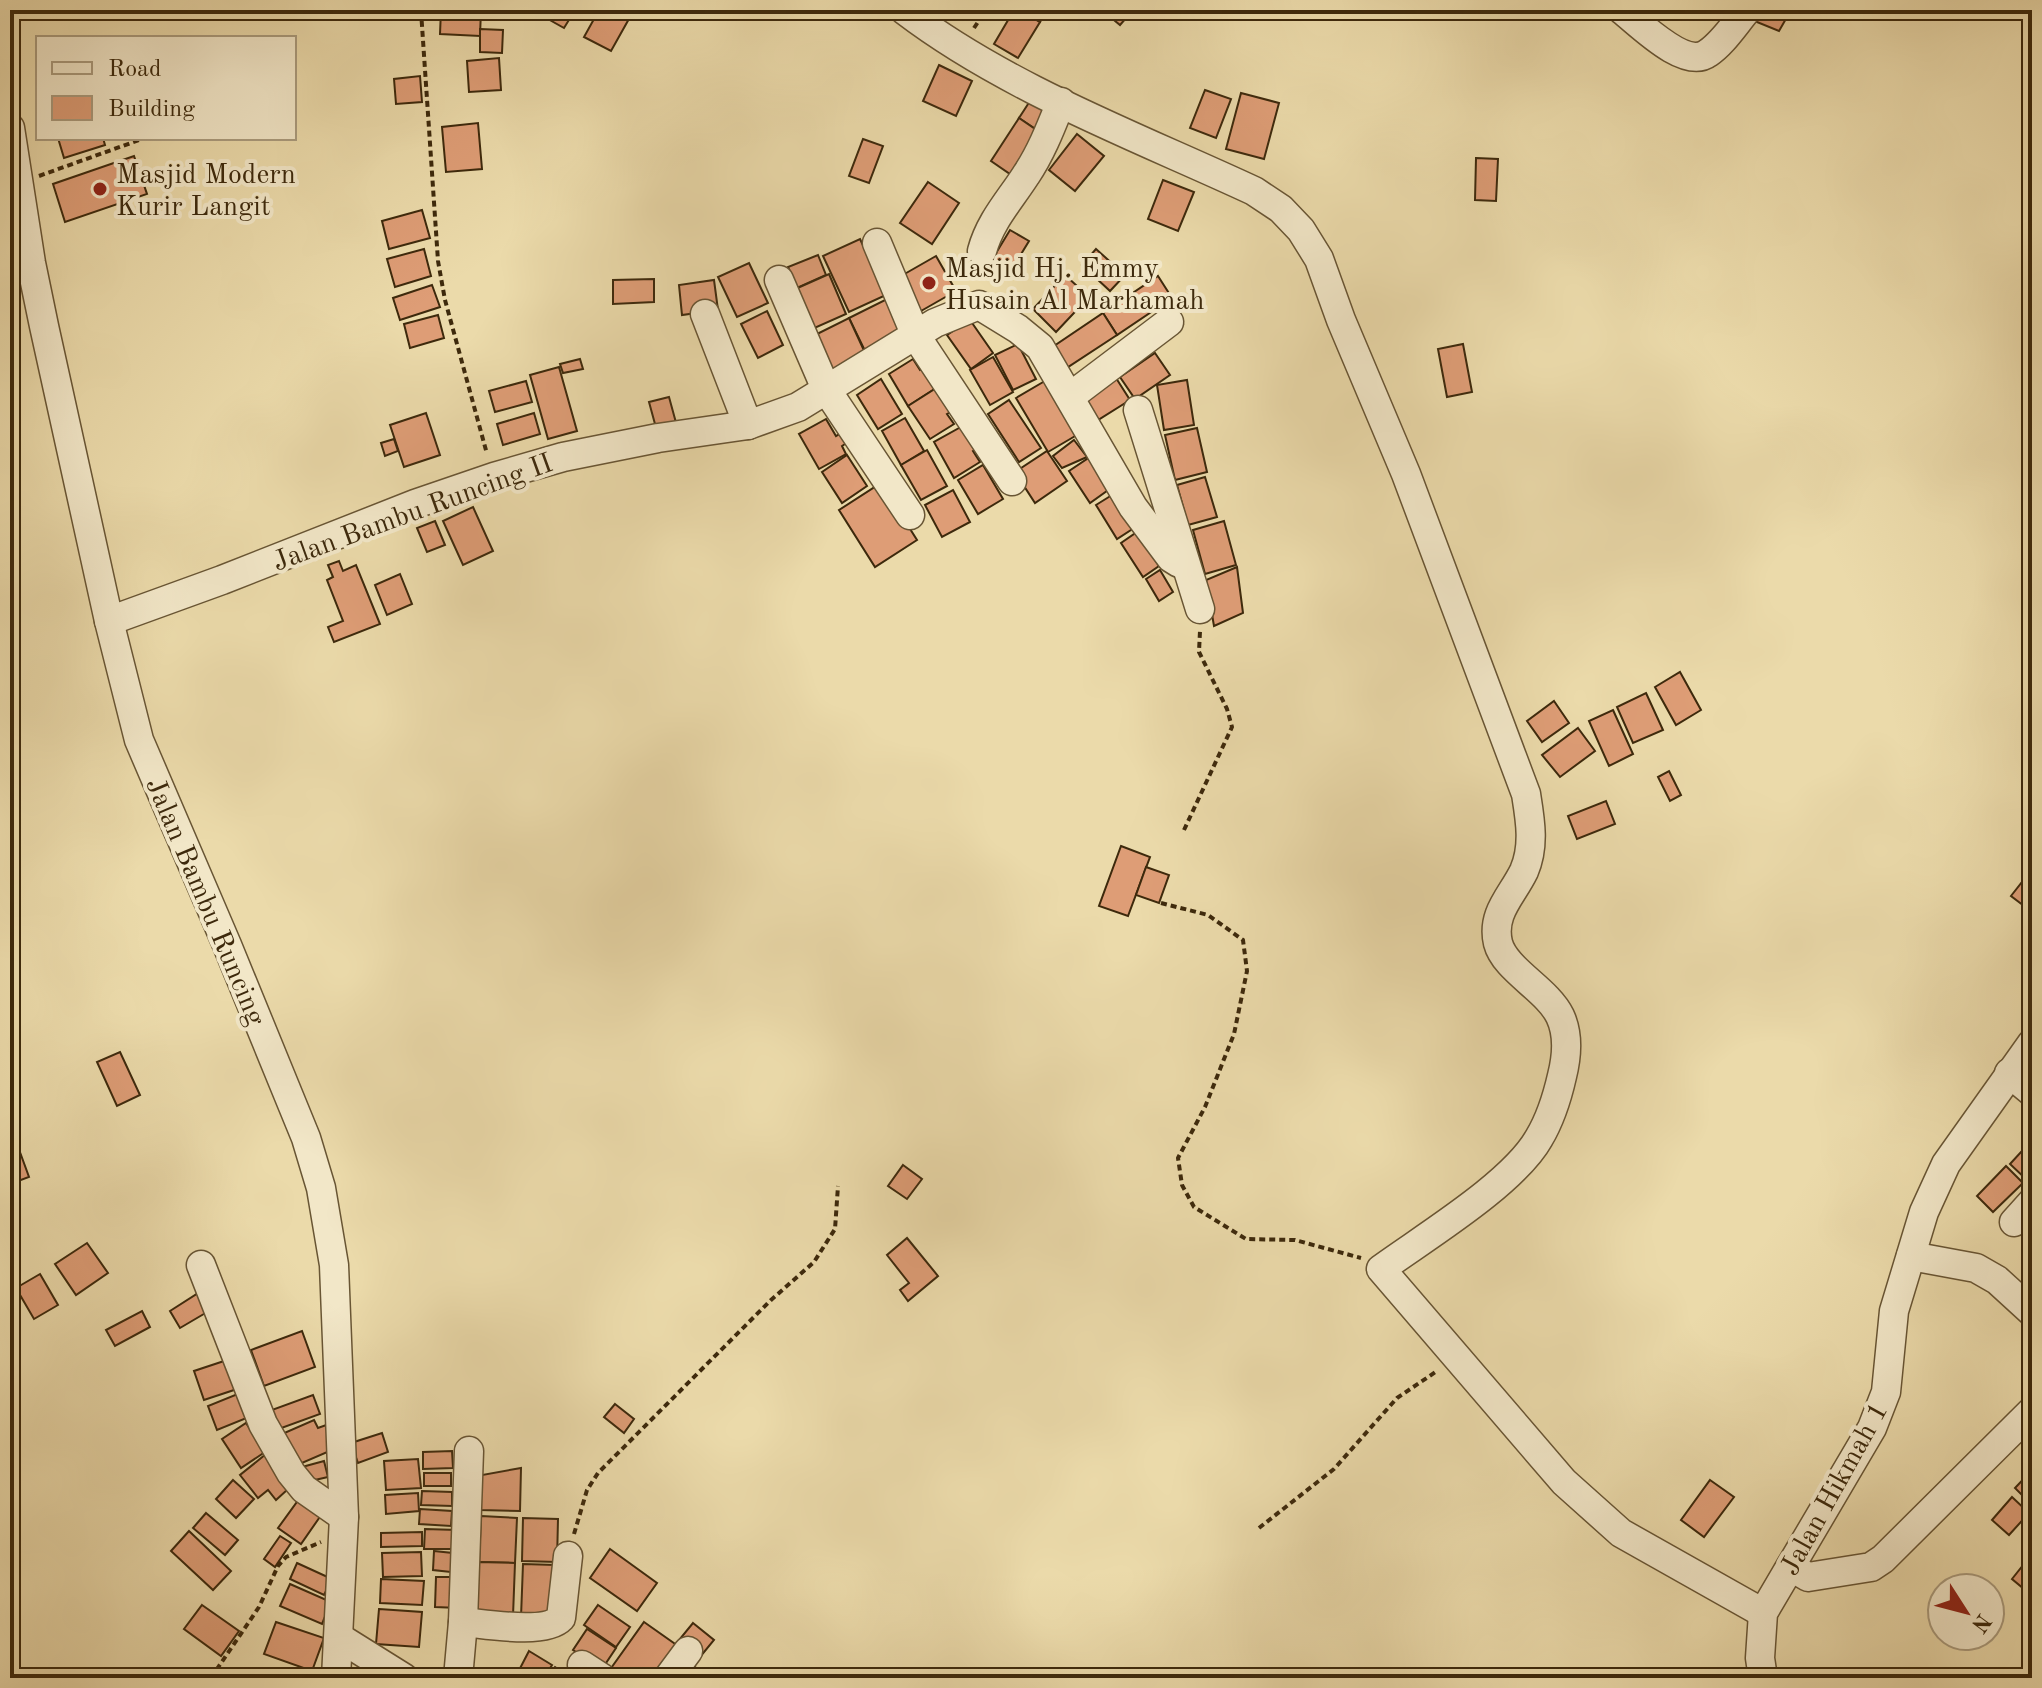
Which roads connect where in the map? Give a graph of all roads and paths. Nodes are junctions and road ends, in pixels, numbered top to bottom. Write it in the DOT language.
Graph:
graph roads {
  1 [pos="904,10"];
  2 [pos="1622,10"];
  3 [pos="1747,10"];
  4 [pos="421,11"];
  5 [pos="1061,102"];
  6 [pos="10,128"];
  7 [pos="139,140"];
  8 [pos="18,184"];
  9 [pos="877,243"];
  10 [pos="982,251"];
  11 [pos="779,280"];
  12 [pos="705,314"];
  13 [pos="1169,322"];
  14 [pos="916,336"];
  15 [pos="826,389"];
  16 [pos="1071,396"];
  17 [pos="1138,410"];
  18 [pos="748,425"];
  19 [pos="494,477"];
  20 [pos="1012,481"];
  21 [pos="910,515"];
  22 [pos="1185,563"];
  23 [pos="1200,609"];
  24 [pos="109,621"];
  25 [pos="1184,830"];
  26 [pos="1161,903"];
  27 [pos="2032,1043"];
  28 [pos="2009,1073"];
  29 [pos="2032,1092"];
  30 [pos="838,1186"];
  31 [pos="1911,1256"];
  32 [pos="201,1265"];
  33 [pos="1381,1269"];
  34 [pos="2032,1312"];
  35 [pos="1456,1359"];
  36 [pos="2032,1411"];
  37 [pos="469,1451"];
  38 [pos="344,1528"];
  39 [pos="1259,1528"];
  40 [pos="568,1556"];
  41 [pos="1791,1567"];
  42 [pos="1763,1613"];
  43 [pos="463,1622"];
  44 [pos="340,1638"];
  45 [pos="688,1651"];
  46 [pos="211,1678"];
  47 [pos="336,1678"];
  48 [pos="404,1678"];
  49 [pos="458,1678"];
  50 [pos="668,1678"];
  51 [pos="1763,1678"];
  1 -- 5 [label="street"];
  2 -- 3 [label="street"];
  4 -- 19 [label="path"];
  5 -- 10 [label="street"];
  5 -- 33 [label="street"];
  6 -- 8 [label="street, Jalan Bambu Runcing"];
  7 -- 8 [label="path"];
  8 -- 24 [label="street, Jalan Bambu Runcing"];
  9 -- 14 [label="street"];
  11 -- 15 [label="street"];
  12 -- 18 [label="street"];
  13 -- 16 [label="street"];
  14 -- 15 [label="street, Jalan Bambu Runcing II"];
  14 -- 16 [label="street, Jalan Bambu Runcing II"];
  14 -- 20 [label="street"];
  15 -- 18 [label="street, Jalan Bambu Runcing II"];
  15 -- 21 [label="street"];
  16 -- 22 [label="street"];
  17 -- 22 [label="street"];
  18 -- 19 [label="street, Jalan Bambu Runcing II"];
  19 -- 24 [label="street, Jalan Bambu Runcing II"];
  22 -- 23 [label="street"];
  23 -- 25 [label="path"];
  24 -- 38 [label="street, Jalan Bambu Runcing"];
  26 -- 33 [label="path"];
  27 -- 28 [label="street, Jalan Hikmah 1"];
  28 -- 29 [label="street"];
  28 -- 31 [label="street, Jalan Hikmah 1"];
  30 -- 40 [label="path"];
  31 -- 34 [label="street"];
  31 -- 41 [label="street, Jalan Hikmah 1"];
  32 -- 38 [label="street"];
  33 -- 35 [label="street"];
  35 -- 39 [label="path"];
  35 -- 42 [label="street"];
  36 -- 41 [label="street"];
  37 -- 43 [label="street"];
  38 -- 44 [label="street, Jalan Bambu Runcing"];
  38 -- 46 [label="path"];
  40 -- 43 [label="street"];
  41 -- 42 [label="street, Jalan Hikmah 1"];
  42 -- 51 [label="street, Jalan Hikmah 1"];
  43 -- 49 [label="street"];
  44 -- 47 [label="street, Jalan Bambu Runcing"];
  44 -- 48 [label="street"];
  45 -- 50 [label="street"];
}
